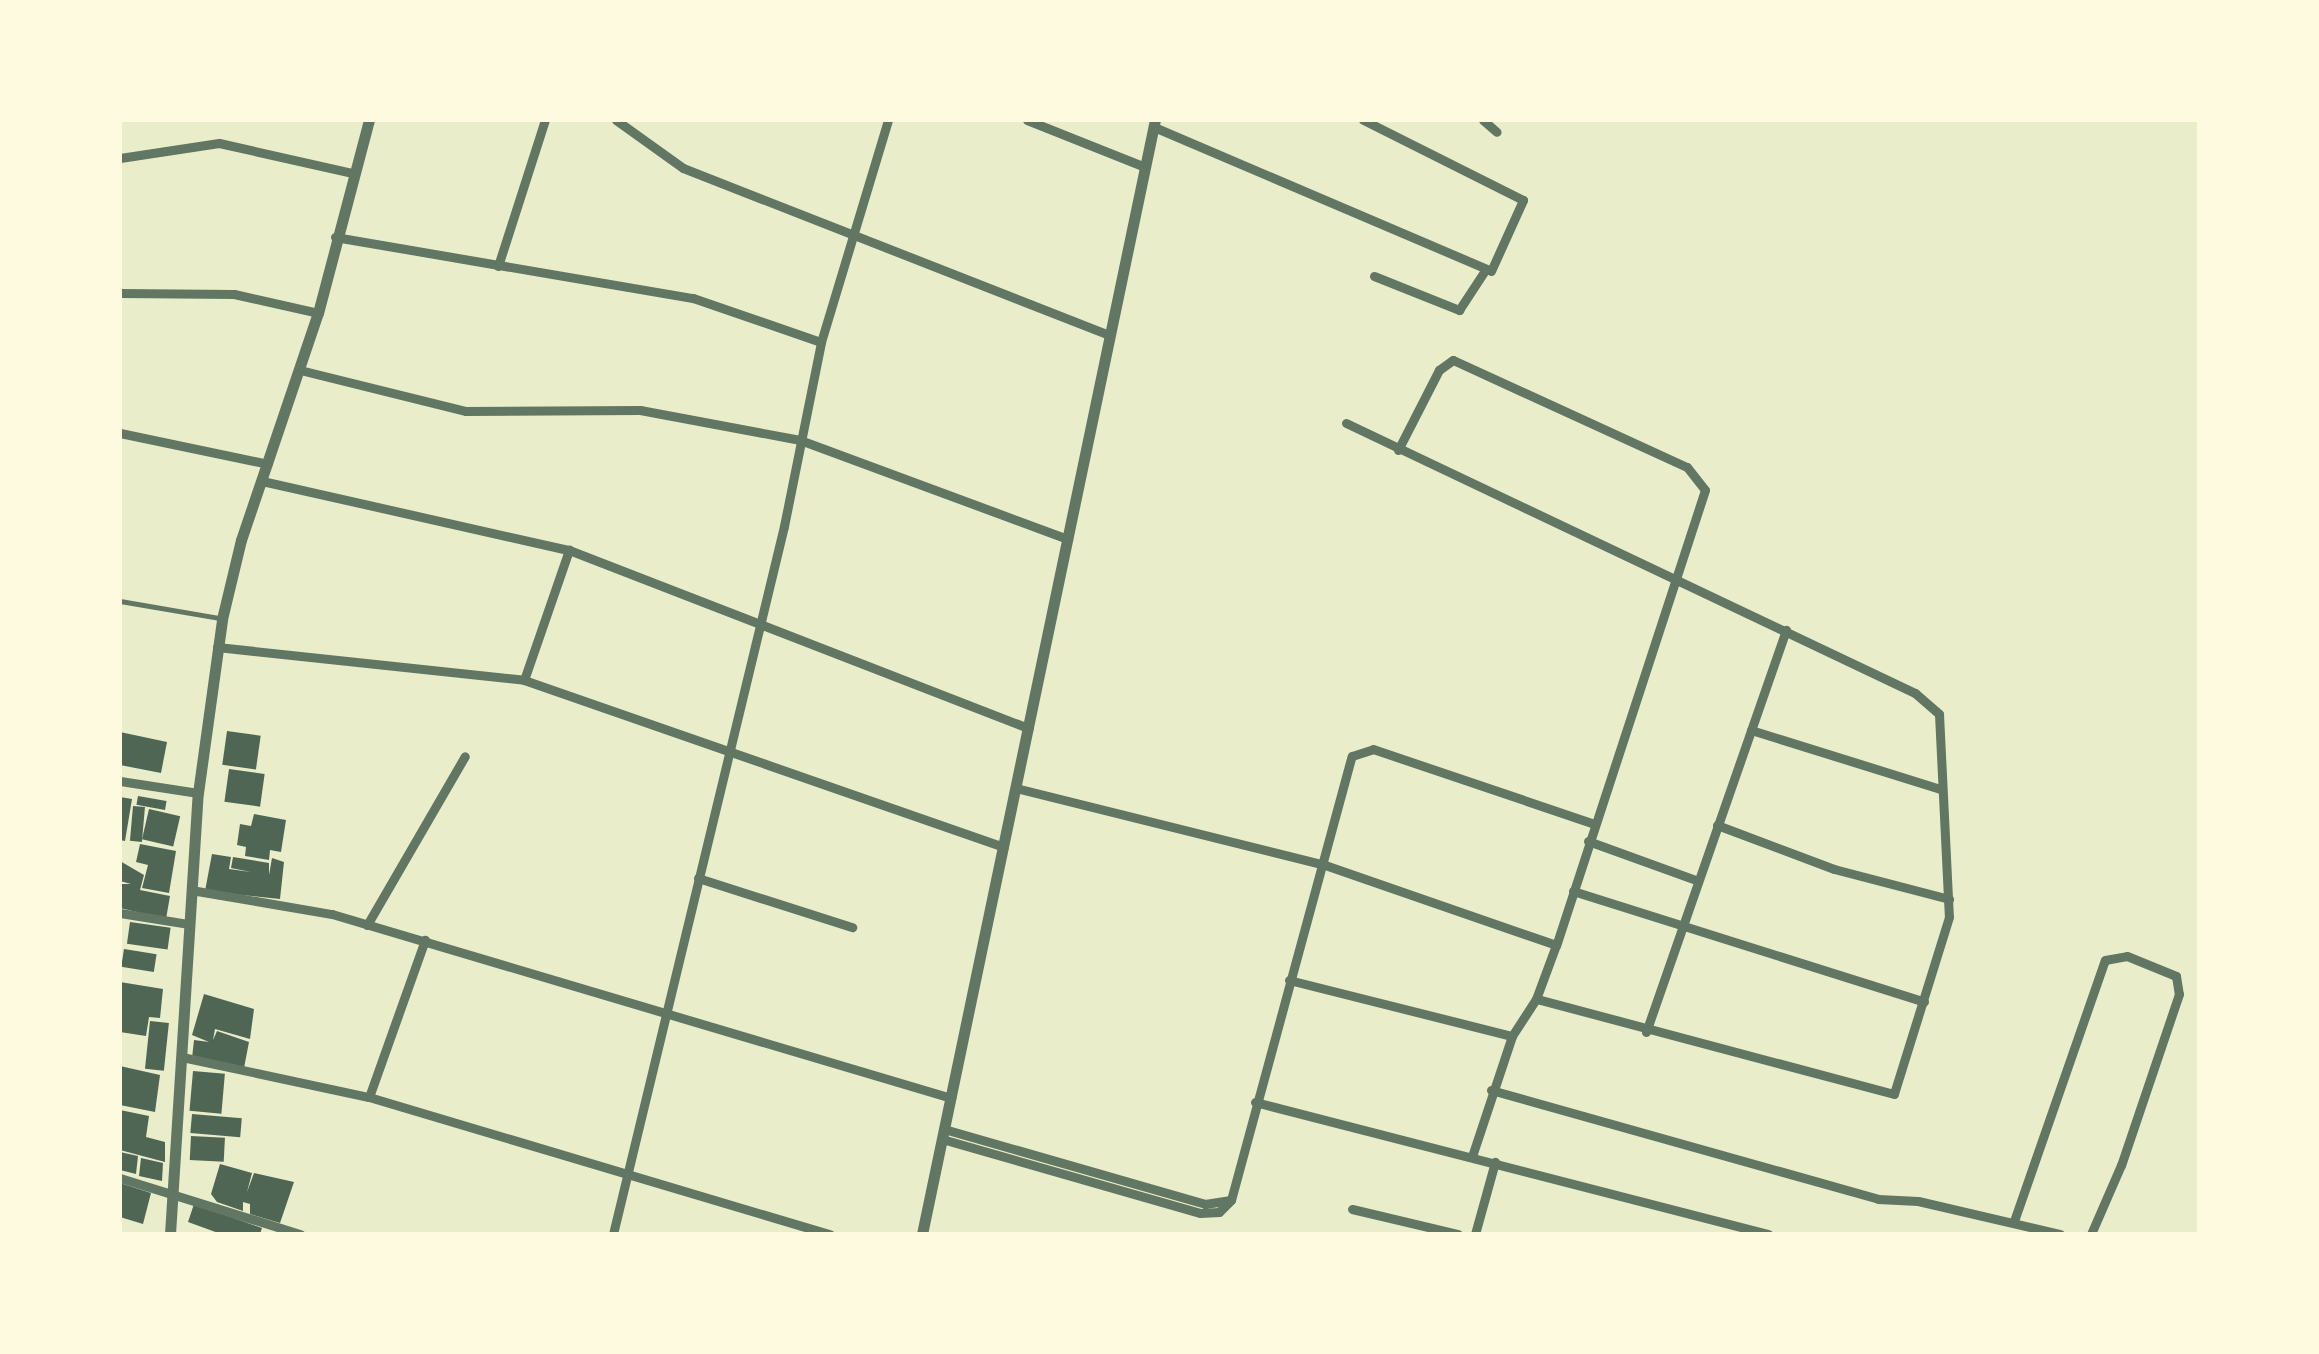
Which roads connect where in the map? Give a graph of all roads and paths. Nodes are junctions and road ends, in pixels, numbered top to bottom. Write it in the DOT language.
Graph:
graph roads {
  1 [pos="369,120"];
  2 [pos="545,120"];
  3 [pos="616,120"];
  4 [pos="888,120"];
  5 [pos="1026,120"];
  6 [pos="1363,120"];
  7 [pos="1483,120"];
  8 [pos="1154,124"];
  9 [pos="1497,132"];
  10 [pos="120,158"];
  11 [pos="1146,167"];
  12 [pos="352,173"];
  13 [pos="852,236"];
  14 [pos="335,238"];
  15 [pos="498,266"];
  16 [pos="1484,272"];
  17 [pos="1374,276"];
  18 [pos="120,294"];
  19 [pos="318,313"];
  20 [pos="1110,335"];
  21 [pos="821,342"];
  22 [pos="300,370"];
  23 [pos="1346,423"];
  24 [pos="120,433"];
  25 [pos="800,440"];
  26 [pos="1398,450"];
  27 [pos="268,464"];
  28 [pos="262,481"];
  29 [pos="1068,539"];
  30 [pos="569,550"];
  31 [pos="1678,580"];
  32 [pos="120,601"];
  33 [pos="222,619"];
  34 [pos="759,623"];
  35 [pos="1786,630"];
  36 [pos="217,647"];
  37 [pos="524,680"];
  38 [pos="1029,728"];
  39 [pos="1751,730"];
  40 [pos="729,750"];
  41 [pos="464,756"];
  42 [pos="120,781"];
  43 [pos="1016,788"];
  44 [pos="1940,789"];
  45 [pos="198,793"];
  46 [pos="1594,824"];
  47 [pos="1717,825"];
  48 [pos="1588,841"];
  49 [pos="1004,847"];
  50 [pos="1325,865"];
  51 [pos="698,878"];
  52 [pos="1696,880"];
  53 [pos="191,890"];
  54 [pos="1573,891"];
  55 [pos="1950,899"];
  56 [pos="120,913"];
  57 [pos="189,924"];
  58 [pos="367,925"];
  59 [pos="1680,926"];
  60 [pos="852,927"];
  61 [pos="425,940"];
  62 [pos="1556,945"];
  63 [pos="1289,980"];
  64 [pos="1536,999"];
  65 [pos="1924,1002"];
  66 [pos="665,1015"];
  67 [pos="1646,1032"];
  68 [pos="1512,1036"];
  69 [pos="182,1058"];
  70 [pos="1491,1090"];
  71 [pos="369,1097"];
  72 [pos="951,1098"];
  73 [pos="1255,1102"];
  74 [pos="943,1134"];
  75 [pos="1472,1156"];
  76 [pos="1495,1162"];
  77 [pos="628,1173"];
  78 [pos="120,1178"];
  79 [pos="174,1193"];
  80 [pos="1352,1209"];
  81 [pos="2014,1221"];
  82 [pos="170,1234"];
  83 [pos="300,1234"];
  84 [pos="613,1234"];
  85 [pos="830,1234"];
  86 [pos="922,1234"];
  87 [pos="1458,1234"];
  88 [pos="1475,1234"];
  89 [pos="1768,1234"];
  90 [pos="2060,1234"];
  91 [pos="2091,1234"];
  1 -- 12 [label="street"];
  2 -- 15 [label="street"];
  3 -- 13 [label="street"];
  4 -- 13 [label="street"];
  5 -- 11 [label="street"];
  6 -- 16 [label="street"];
  7 -- 9 [label="street"];
  8 -- 11 [label="street"];
  8 -- 16 [label="street"];
  10 -- 12 [label="street"];
  11 -- 20 [label="street"];
  12 -- 14 [label="street"];
  13 -- 20 [label="street"];
  13 -- 21 [label="street"];
  14 -- 15 [label="street"];
  14 -- 19 [label="street"];
  15 -- 21 [label="street"];
  16 -- 17 [label="street"];
  18 -- 19 [label="street"];
  19 -- 22 [label="street"];
  20 -- 29 [label="street"];
  21 -- 25 [label="street"];
  22 -- 25 [label="street"];
  22 -- 27 [label="street"];
  23 -- 26 [label="street"];
  24 -- 27 [label="street"];
  25 -- 29 [label="street"];
  25 -- 34 [label="street"];
  26 -- 31 [label="street"];
  26 -- 31 [label="street"];
  27 -- 28 [label="street"];
  28 -- 30 [label="street"];
  28 -- 33 [label="street"];
  29 -- 38 [label="street"];
  30 -- 34 [label="street"];
  30 -- 37 [label="street"];
  31 -- 35 [label="street"];
  31 -- 46 [label="street"];
  32 -- 33 [label="lane"];
  33 -- 36 [label="street"];
  34 -- 38 [label="street"];
  34 -- 40 [label="street"];
  35 -- 39 [label="street"];
  35 -- 44 [label="street"];
  36 -- 37 [label="street"];
  36 -- 45 [label="street"];
  37 -- 40 [label="street"];
  38 -- 43 [label="street"];
  39 -- 44 [label="street"];
  39 -- 47 [label="street"];
  40 -- 49 [label="street"];
  40 -- 51 [label="street"];
  41 -- 58 [label="street"];
  42 -- 45 [label="street"];
  43 -- 49 [label="street"];
  43 -- 50 [label="street"];
  44 -- 55 [label="street"];
  45 -- 53 [label="street"];
  46 -- 48 [label="street"];
  46 -- 50 [label="street"];
  47 -- 52 [label="street"];
  47 -- 55 [label="street"];
  48 -- 52 [label="street"];
  48 -- 54 [label="street"];
  49 -- 72 [label="street"];
  50 -- 62 [label="street"];
  50 -- 63 [label="street"];
  51 -- 60 [label="street"];
  51 -- 66 [label="street"];
  52 -- 59 [label="street"];
  53 -- 57 [label="street"];
  53 -- 58 [label="street"];
  54 -- 59 [label="street"];
  54 -- 62 [label="street"];
  55 -- 65 [label="street"];
  56 -- 57 [label="street"];
  57 -- 69 [label="street"];
  58 -- 61 [label="street"];
  59 -- 65 [label="street"];
  59 -- 67 [label="street"];
  61 -- 66 [label="street"];
  61 -- 71 [label="street"];
  62 -- 64 [label="street"];
  63 -- 68 [label="street"];
  63 -- 73 [label="street"];
  64 -- 67 [label="street"];
  64 -- 68 [label="street"];
  65 -- 67 [label="street"];
  66 -- 72 [label="street"];
  66 -- 77 [label="street"];
  68 -- 70 [label="street"];
  69 -- 71 [label="street"];
  69 -- 79 [label="street"];
  70 -- 75 [label="street"];
  70 -- 81 [label="street"];
  71 -- 77 [label="street"];
  72 -- 74 [label="street"];
  73 -- 74 [label="street"];
  73 -- 75 [label="street"];
  74 -- 86 [label="street"];
  75 -- 76 [label="street"];
  76 -- 88 [label="street"];
  76 -- 89 [label="street"];
  77 -- 84 [label="street"];
  77 -- 85 [label="street"];
  78 -- 79 [label="street"];
  79 -- 82 [label="street"];
  79 -- 83 [label="street"];
  80 -- 87 [label="street"];
  81 -- 90 [label="street"];
  81 -- 91 [label="street"];
}
